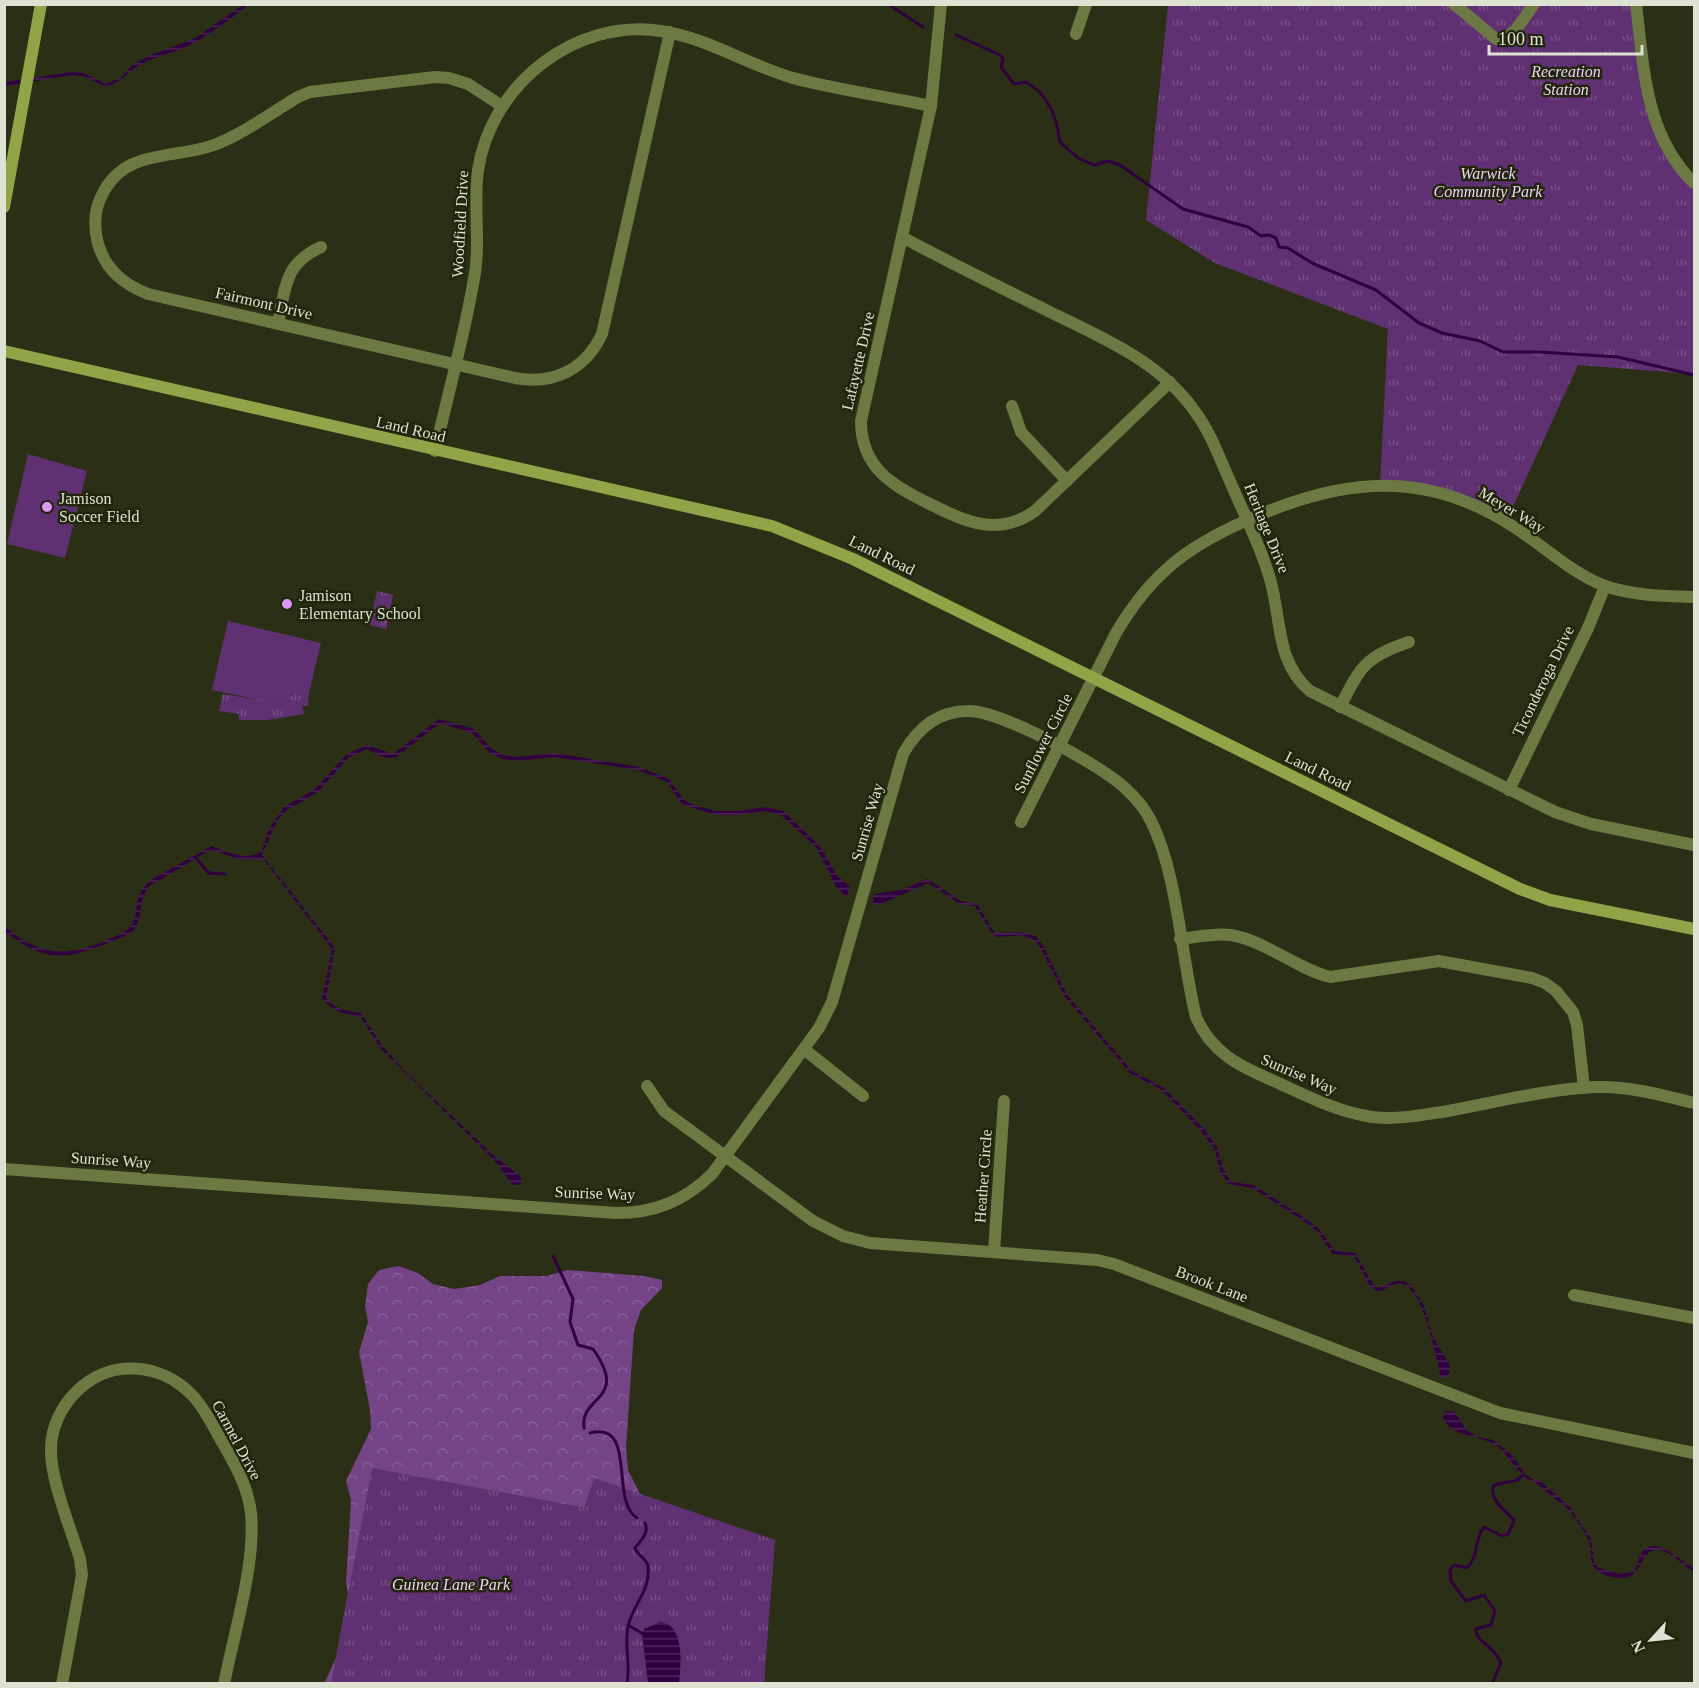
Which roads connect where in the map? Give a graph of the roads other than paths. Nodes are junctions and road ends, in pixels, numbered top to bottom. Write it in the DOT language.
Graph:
graph roads {
  1 [pos="41,4"];
  2 [pos="941,4"];
  3 [pos="1086,4"];
  4 [pos="1454,4"];
  5 [pos="1534,4"];
  6 [pos="1636,4"];
  7 [pos="670,32"];
  8 [pos="1077,34"];
  9 [pos="502,106"];
  10 [pos="931,106"];
  11 [pos="1695,183"];
  12 [pos="4,207"];
  13 [pos="903,237"];
  14 [pos="321,247"];
  15 [pos="278,323"];
  16 [pos="4,351"];
  17 [pos="455,364"];
  18 [pos="1170,382"];
  19 [pos="1012,406"];
  20 [pos="435,451"];
  21 [pos="1067,481"];
  22 [pos="1247,520"];
  23 [pos="1605,586"];
  24 [pos="1695,597"];
  25 [pos="1409,642"];
  26 [pos="1094,678"];
  27 [pos="1340,707"];
  28 [pos="1060,748"];
  29 [pos="1509,789"];
  30 [pos="1021,822"];
  31 [pos="1694,842"];
  32 [pos="1695,929"];
  33 [pos="1180,939"];
  34 [pos="805,1050"];
  35 [pos="647,1086"];
  36 [pos="1584,1088"];
  37 [pos="863,1096"];
  38 [pos="1004,1101"];
  39 [pos="1695,1103"];
  40 [pos="725,1158"];
  41 [pos="4,1169"];
  42 [pos="994,1252"];
  43 [pos="1574,1295"];
  44 [pos="1695,1318"];
  45 [pos="1695,1453"];
  46 [pos="62,1683"];
  47 [pos="224,1683"];
  1 -- 12 [label="street"];
  2 -- 10 [label="street, Lafayette Drive"];
  3 -- 8 [label="street"];
  4 -- 5 [label="street"];
  6 -- 11 [label="street"];
  7 -- 9 [label="street, Woodfield Drive"];
  7 -- 10 [label="street, Woodfield Drive"];
  7 -- 17 [label="street, Fairmont Drive"];
  9 -- 15 [label="street, Fairmont Drive"];
  9 -- 17 [label="street, Woodfield Drive"];
  10 -- 13 [label="street, Lafayette Drive"];
  13 -- 18 [label="street, Heritage Drive"];
  13 -- 21 [label="street, Lafayette Drive"];
  14 -- 15 [label="street"];
  15 -- 17 [label="street, Fairmont Drive"];
  16 -- 20 [label="street, Land Road"];
  17 -- 20 [label="street, Woodfield Drive"];
  18 -- 21 [label="street, Lafayette Drive"];
  18 -- 22 [label="street, Heritage Drive"];
  19 -- 21 [label="street"];
  20 -- 26 [label="street, Land Road"];
  22 -- 23 [label="street, Meyer Way"];
  22 -- 26 [label="street, Meyer Way"];
  22 -- 27 [label="street, Heritage Drive"];
  23 -- 24 [label="street, Meyer Way"];
  23 -- 29 [label="street, Ticonderoga Drive"];
  25 -- 27 [label="street"];
  26 -- 28 [label="street, Sunflower Circle"];
  26 -- 32 [label="street, Land Road"];
  27 -- 29 [label="street, Heritage Drive"];
  28 -- 30 [label="street, Sunflower Circle"];
  28 -- 33 [label="street, Sunrise Way"];
  28 -- 34 [label="street, Sunrise Way"];
  29 -- 31 [label="street, Heritage Drive"];
  33 -- 36 [label="street"];
  33 -- 36 [label="street, Sunrise Way"];
  34 -- 37 [label="street"];
  34 -- 40 [label="street, Sunrise Way"];
  35 -- 40 [label="street, Brook Lane"];
  36 -- 39 [label="street, Sunrise Way"];
  38 -- 42 [label="street, Heather Circle"];
  40 -- 41 [label="street, Sunrise Way"];
  40 -- 42 [label="street, Brook Lane"];
  42 -- 45 [label="street, Brook Lane"];
  43 -- 44 [label="street"];
  46 -- 47 [label="street, Carmel Drive"];
}
